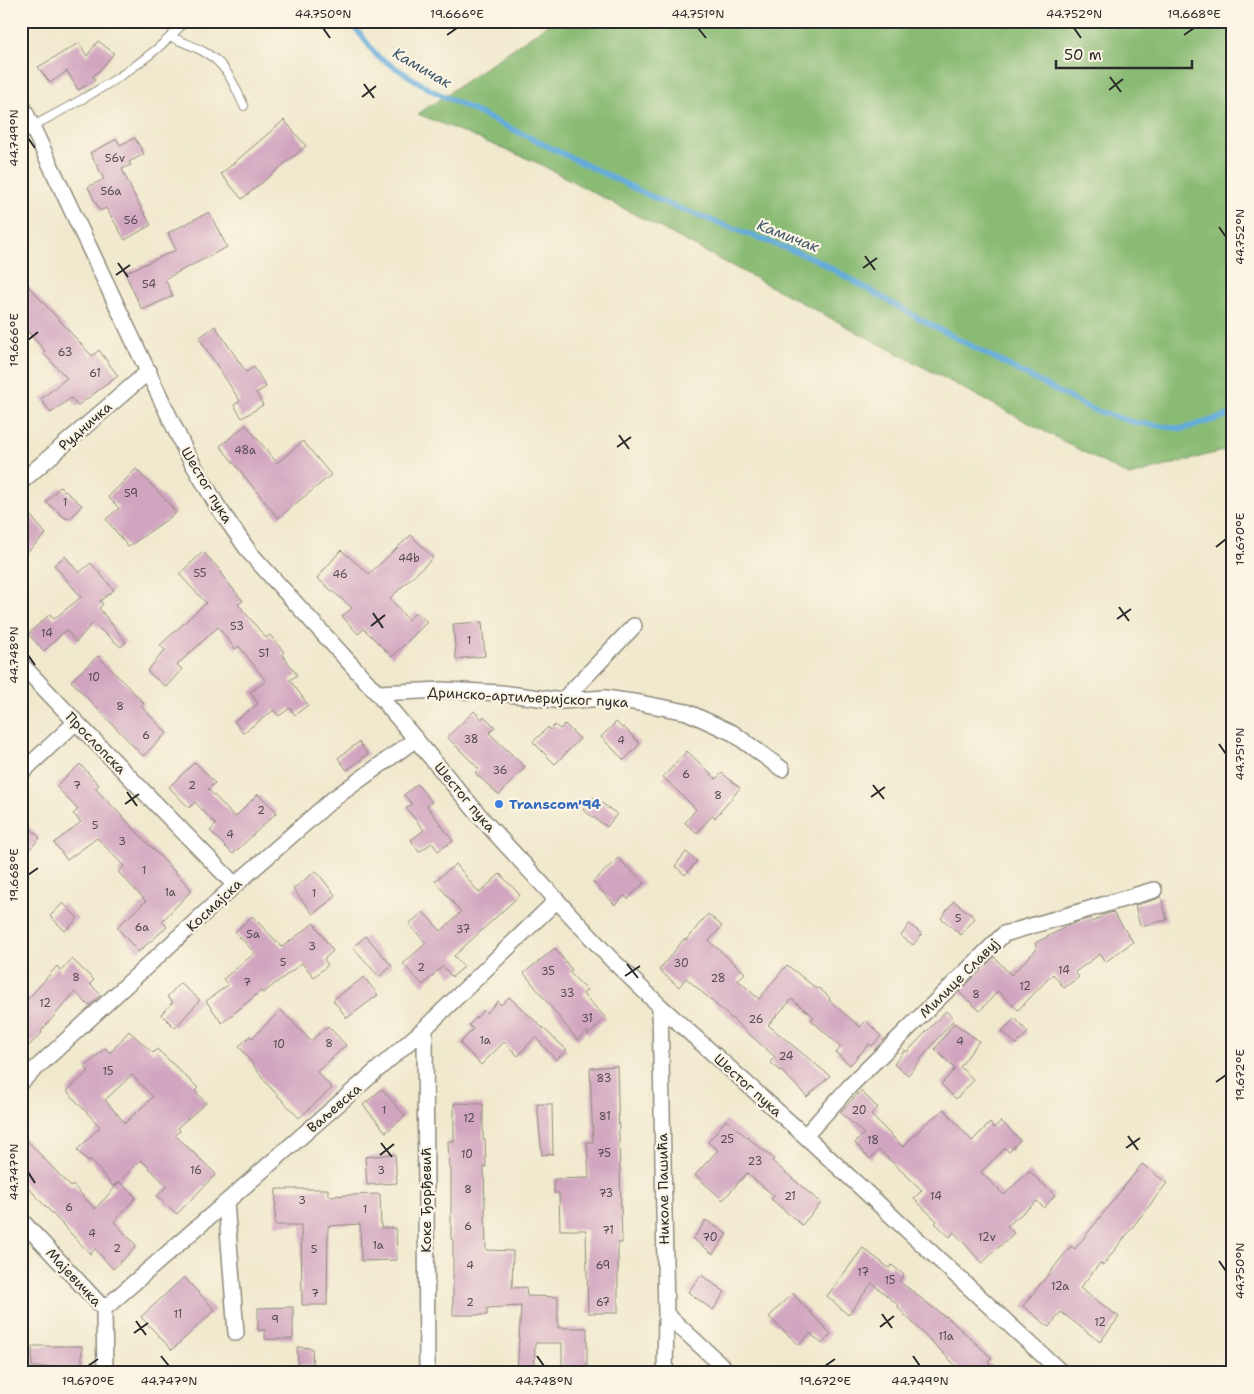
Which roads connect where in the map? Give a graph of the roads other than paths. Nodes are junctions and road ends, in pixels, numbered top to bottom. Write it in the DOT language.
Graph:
graph roads {
  1 [pos="185,21"];
  2 [pos="171,37"];
  3 [pos="21,103"];
  4 [pos="244,106"];
  5 [pos="34,126"];
  6 [pos="149,371"];
  7 [pos="21,482"];
  8 [pos="634,626"];
  9 [pos="21,664"];
  10 [pos="377,693"];
  11 [pos="562,701"];
  12 [pos="76,722"];
  13 [pos="416,739"];
  14 [pos="782,769"];
  15 [pos="21,773"];
  16 [pos="235,885"];
  17 [pos="1154,890"];
  18 [pos="557,900"];
  19 [pos="660,1006"];
  20 [pos="425,1028"];
  21 [pos="21,1082"];
  22 [pos="805,1136"];
  23 [pos="226,1202"];
  24 [pos="21,1220"];
  25 [pos="104,1309"];
  26 [pos="666,1314"];
  27 [pos="236,1333"];
  28 [pos="105,1373"];
  29 [pos="426,1373"];
  30 [pos="665,1373"];
  31 [pos="730,1373"];
  32 [pos="1062,1373"];
  1 -- 2 [label="lane"];
  2 -- 4 [label="lane"];
  2 -- 5 [label="lane"];
  3 -- 5 [label="street, Шестог пука"];
  5 -- 6 [label="street, Шестог пука"];
  6 -- 7 [label="street, Рудничка"];
  6 -- 10 [label="street, Шестог пука"];
  8 -- 11 [label="street"];
  9 -- 12 [label="street, Прослопска"];
  10 -- 11 [label="street, Дринско-артиљеријског пука"];
  10 -- 13 [label="street, Шестог пука"];
  11 -- 14 [label="street, Дринско-артиљеријског пука"];
  12 -- 15 [label="street"];
  12 -- 16 [label="street, Прослопска"];
  13 -- 16 [label="street, Космајска"];
  13 -- 18 [label="street, Шестог пука"];
  16 -- 21 [label="street, Космајска"];
  17 -- 22 [label="street, Милице Славуј"];
  18 -- 19 [label="street, Шестог пука"];
  18 -- 20 [label="street, Ваљевска"];
  19 -- 22 [label="street, Шестог пука"];
  19 -- 26 [label="street, Николе Пашића"];
  20 -- 23 [label="street, Ваљевска"];
  20 -- 29 [label="street, Коке Ђорђевић"];
  22 -- 32 [label="street, Шестог пука"];
  23 -- 25 [label="street, Ваљевска"];
  23 -- 27 [label="street"];
  24 -- 25 [label="street, Мајевичка"];
  25 -- 28 [label="street, Мајевичка"];
  26 -- 30 [label="street, Николе Пашића"];
  26 -- 31 [label="street"];
}
